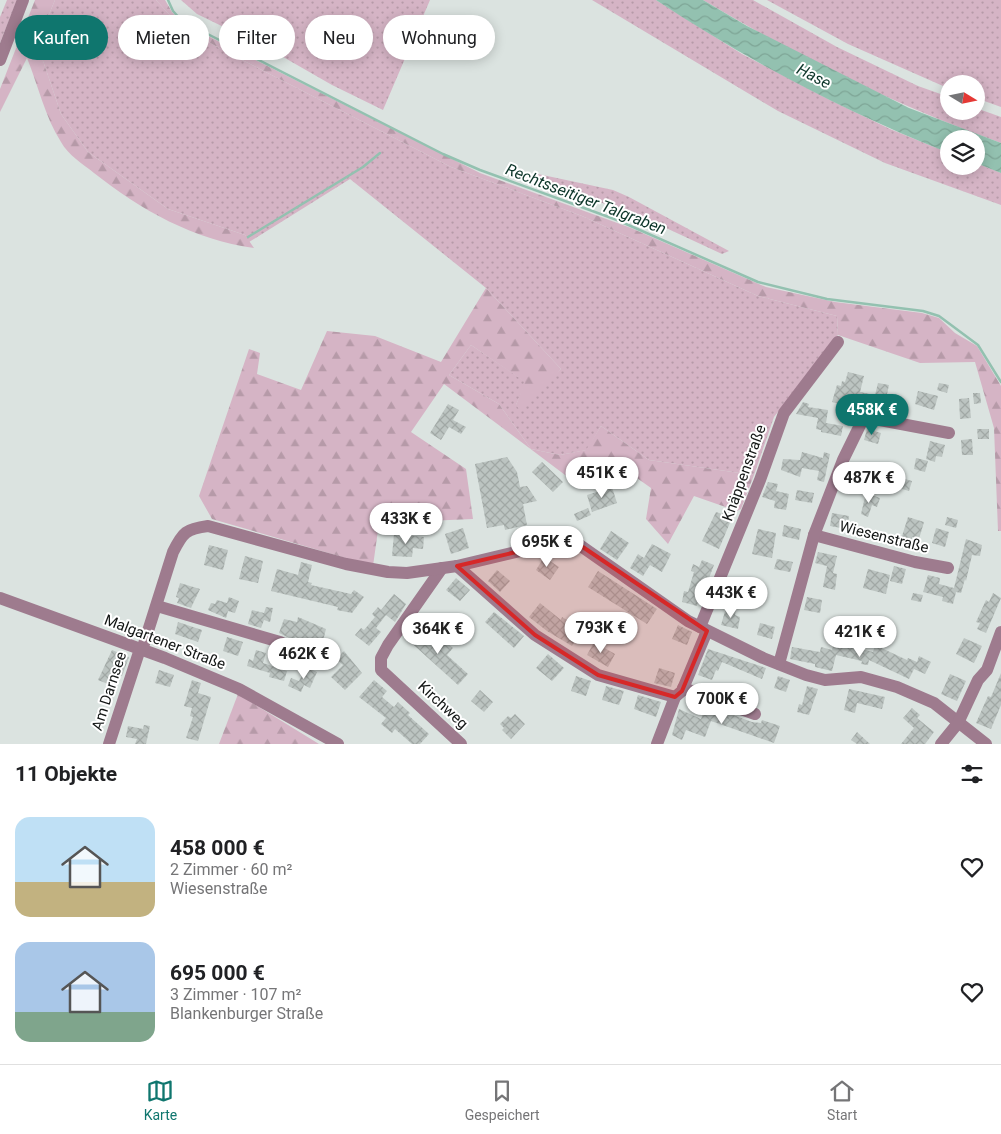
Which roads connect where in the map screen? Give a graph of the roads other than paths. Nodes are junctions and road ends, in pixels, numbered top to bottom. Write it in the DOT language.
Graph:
graph roads {
  1 [pos="23,0"];
  2 [pos="0,60"];
  3 [pos="838,342"];
  4 [pos="949,433"];
  5 [pos="814,535"];
  6 [pos="457,566"];
  7 [pos="442,568"];
  8 [pos="948,568"];
  9 [pos="0,598"];
  10 [pos="158,606"];
  11 [pos="703,629"];
  12 [pos="1001,632"];
  13 [pos="141,649"];
  14 [pos="292,650"];
  15 [pos="779,664"];
  16 [pos="679,693"];
  17 [pos="755,714"];
  18 [pos="958,723"];
  19 [pos="109,744"];
  20 [pos="338,744"];
  21 [pos="461,744"];
  22 [pos="657,744"];
  23 [pos="941,744"];
  24 [pos="986,744"];
  1 -- 2 [label="street"];
  3 -- 11 [label="street, Knäppenstraße"];
  4 -- 5 [label="street, Wiesenstraße"];
  5 -- 8 [label="street, Wiesenstraße"];
  5 -- 15 [label="street, Wiesenstraße"];
  6 -- 7 [label="street, Am Darnsee"];
  6 -- 11 [label="street, Am Darnsee"];
  6 -- 16 [label="street"];
  7 -- 10 [label="street, Am Darnsee"];
  7 -- 21 [label="street, Kirchweg"];
  9 -- 13 [label="street, Malgartener Straße"];
  10 -- 13 [label="street, Am Darnsee"];
  10 -- 14 [label="street"];
  11 -- 15 [label="street, Am Darnsee"];
  11 -- 16 [label="street, Knäppenstraße"];
  12 -- 18 [label="street"];
  13 -- 19 [label="street, Am Darnsee"];
  13 -- 20 [label="street, Malgartener Straße"];
  15 -- 18 [label="street, Am Darnsee"];
  16 -- 17 [label="street"];
  16 -- 22 [label="street, Knäppenstraße"];
  18 -- 23 [label="street"];
  18 -- 24 [label="street, Am Darnsee"];
}
